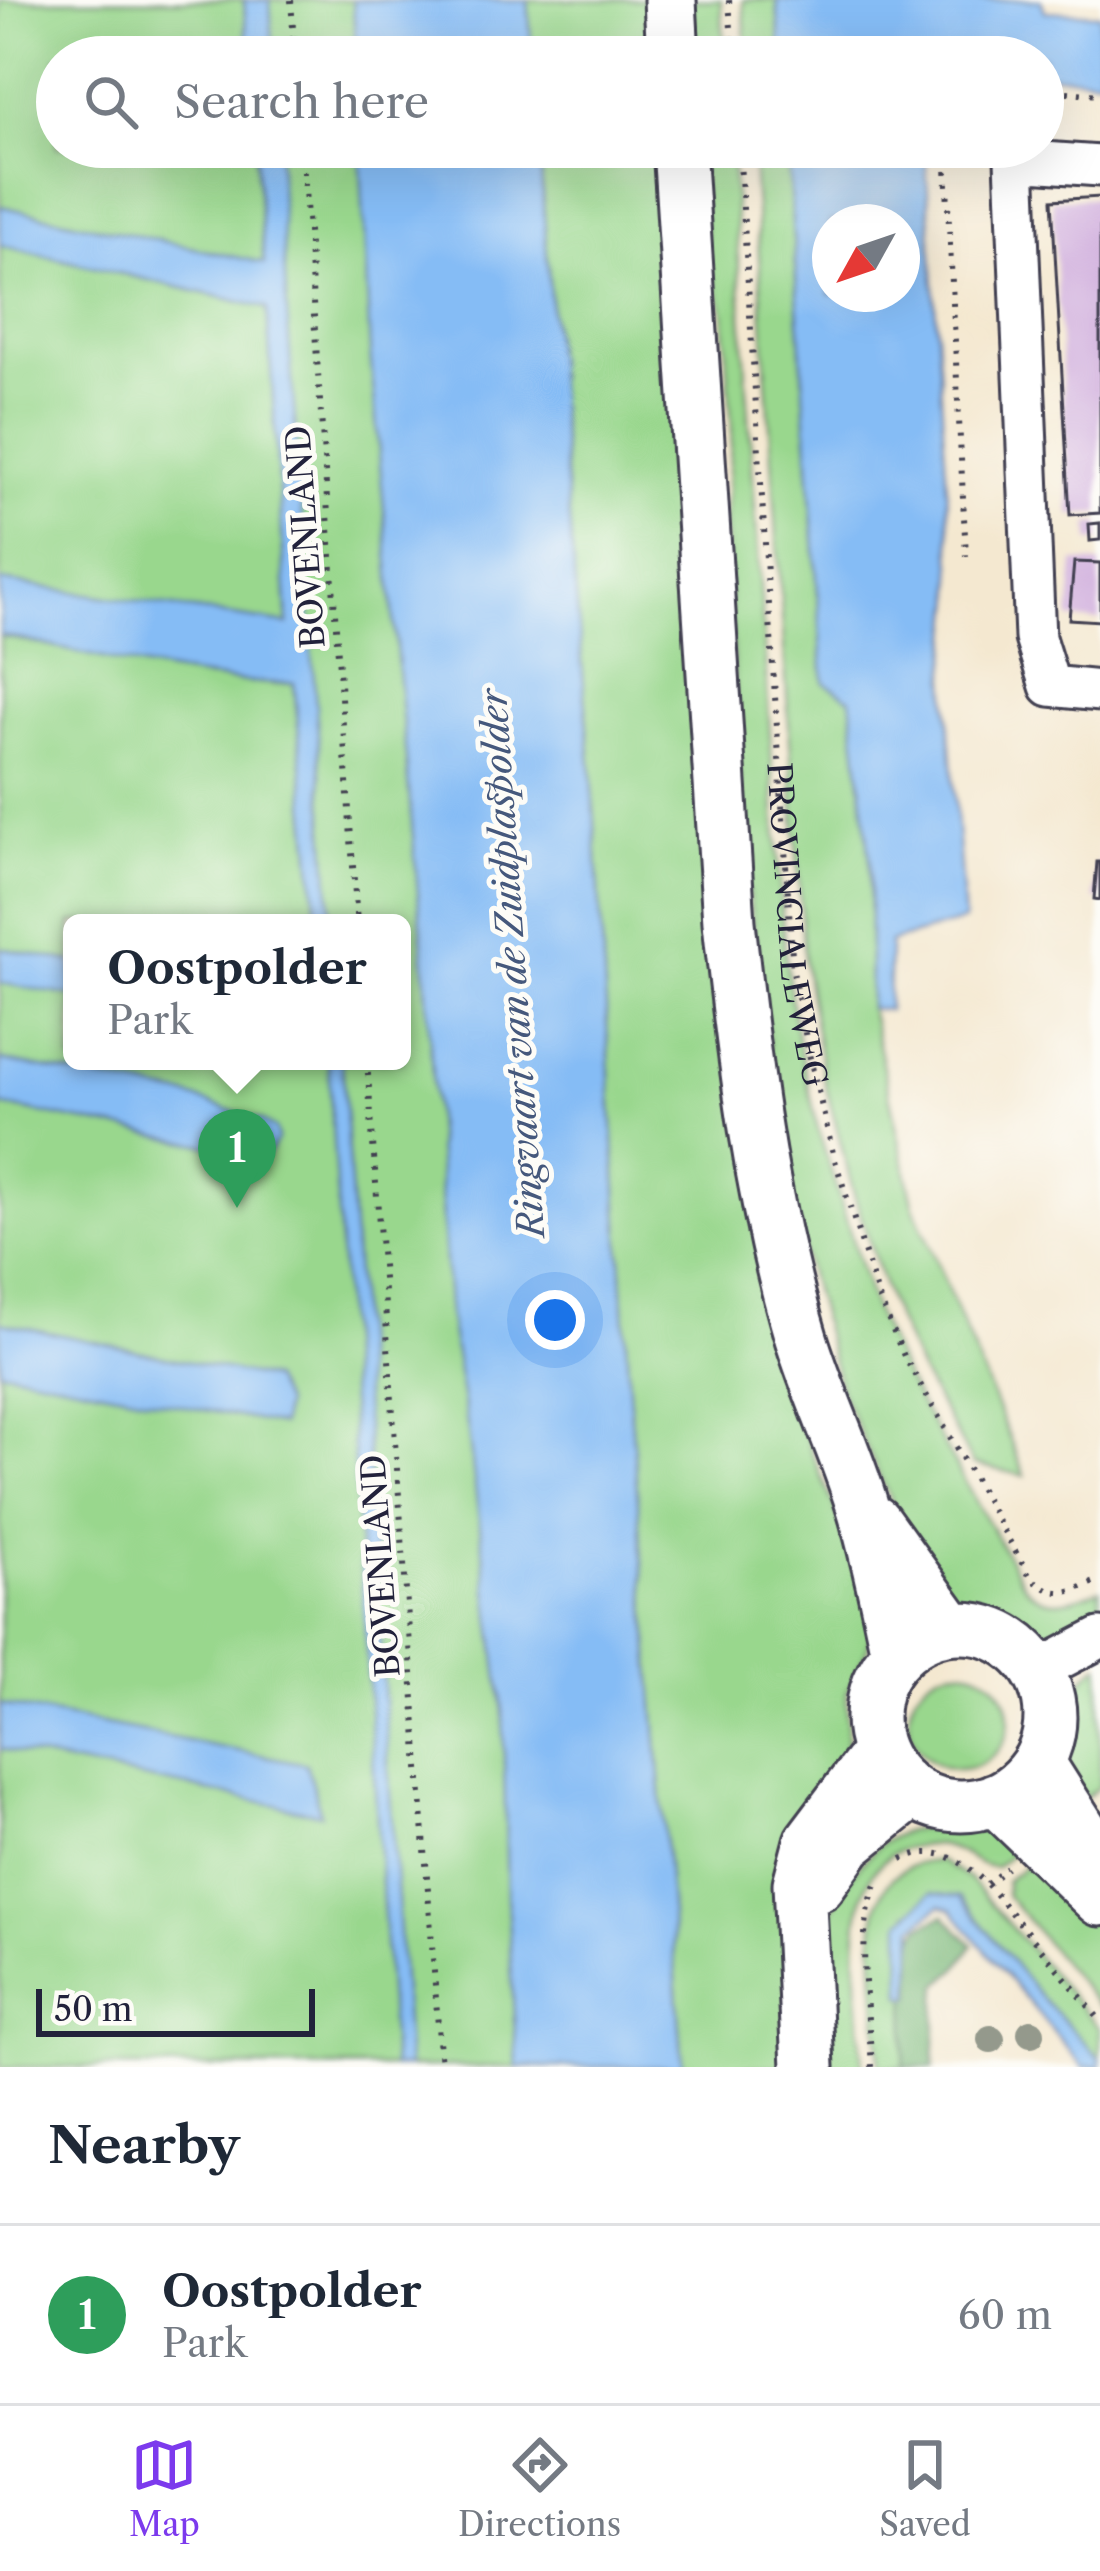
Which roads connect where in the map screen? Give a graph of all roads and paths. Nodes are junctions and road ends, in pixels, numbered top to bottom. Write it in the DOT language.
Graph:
graph roads {
  1 [pos="291,0"];
  2 [pos="670,0"];
  3 [pos="729,0"];
  4 [pos="294,36"];
  5 [pos="673,36"];
  6 [pos="732,36"];
  7 [pos="1064,92"];
  8 [pos="1100,94"];
  9 [pos="1064,163"];
  10 [pos="1100,166"];
  11 [pos="303,168"];
  12 [pos="680,168"];
  13 [pos="740,168"];
  14 [pos="946,168"];
  15 [pos="1015,168"];
  16 [pos="966,556"];
  17 [pos="1100,691"];
  18 [pos="355,914"];
  19 [pos="368,1070"];
  20 [pos="861,1502"];
  21 [pos="1100,1580"];
  22 [pos="951,1628"];
  23 [pos="1100,1638"];
  24 [pos="897,1654"];
  25 [pos="1037,1671"];
  26 [pos="878,1752"];
  27 [pos="1038,1762"];
  28 [pos="912,1792"];
  29 [pos="995,1799"];
  30 [pos="1100,1860"];
  31 [pos="888,1870"];
  32 [pos="877,1883"];
  33 [pos="1100,1900"];
  34 [pos="802,1910"];
  35 [pos="1100,2020"];
  36 [pos="441,2067"];
  37 [pos="808,2067"];
  38 [pos="872,2067"];
  1 -- 4 [label="path"];
  2 -- 5 [label="main road"];
  3 -- 6 [label="path"];
  7 -- 8 [label="path"];
  9 -- 10 [label="street"];
  11 -- 18 [label="path, BOVENLAND"];
  12 -- 20 [label="main road, PROVINCIALEWEG"];
  13 -- 21 [label="path, PROVINCIALEWEG"];
  14 -- 16 [label="path"];
  15 -- 17 [label="street"];
  19 -- 36 [label="path, BOVENLAND"];
  20 -- 22 [label="main road, PROVINCIALEWEG"];
  20 -- 24 [label="main road, PROVINCIALEWEG"];
  22 -- 24 [label="main road"];
  22 -- 25 [label="main road"];
  23 -- 25 [label="street"];
  24 -- 26 [label="main road"];
  25 -- 27 [label="main road"];
  26 -- 28 [label="main road"];
  26 -- 34 [label="main road"];
  27 -- 29 [label="main road"];
  27 -- 30 [label="main road"];
  28 -- 29 [label="main road"];
  28 -- 34 [label="main road"];
  29 -- 33 [label="main road"];
  31 -- 35 [label="path"];
  32 -- 38 [label="path"];
  34 -- 37 [label="main road"];
}
